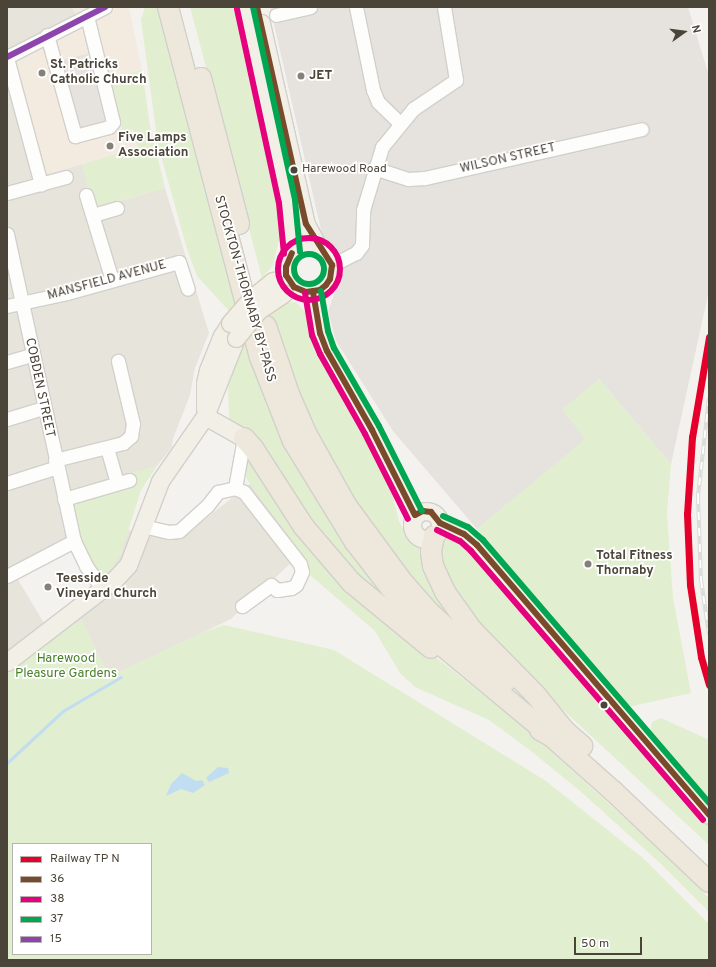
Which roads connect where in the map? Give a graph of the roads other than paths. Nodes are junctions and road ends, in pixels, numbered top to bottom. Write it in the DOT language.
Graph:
graph roads {
  1 [pos="105,7"];
  2 [pos="168,7"];
  3 [pos="182,7"];
  4 [pos="245,7"];
  5 [pos="257,7"];
  6 [pos="310,7"];
  7 [pos="356,7"];
  8 [pos="444,7"];
  9 [pos="276,15"];
  10 [pos="87,16"];
  11 [pos="47,35"];
  12 [pos="7,58"];
  13 [pos="400,123"];
  14 [pos="642,129"];
  15 [pos="374,168"];
  16 [pos="66,177"];
  17 [pos="41,184"];
  18 [pos="7,193"];
  19 [pos="86,195"];
  20 [pos="117,208"];
  21 [pos="93,215"];
  22 [pos="7,234"];
  23 [pos="319,248"];
  24 [pos="9,254"];
  25 [pos="289,260"];
  26 [pos="332,265"];
  27 [pos="112,280"];
  28 [pos="188,289"];
  29 [pos="292,289"];
  30 [pos="21,302"];
  31 [pos="7,306"];
  32 [pos="32,355"];
  33 [pos="118,361"];
  34 [pos="7,362"];
  35 [pos="44,408"];
  36 [pos="205,416"];
  37 [pos="7,419"];
  38 [pos="244,438"];
  39 [pos="107,448"];
  40 [pos="56,464"];
  41 [pos="8,482"];
  42 [pos="235,488"];
  43 [pos="64,499"];
  44 [pos="415,515"];
  45 [pos="143,526"];
  46 [pos="437,529"];
  47 [pos="74,541"];
  48 [pos="7,576"];
  49 [pos="103,589"];
  50 [pos="242,606"];
  51 [pos="7,662"];
  52 [pos="558,734"];
  53 [pos="709,815"];
  54 [pos="709,863"];
  55 [pos="709,882"];
  1 -- 10 [label="street"];
  2 -- 52 [label="highway, STOCKTON-THORNABY BY-PASS"];
  3 -- 52 [label="highway, STOCKTON-THORNABY BY-PASS"];
  4 -- 25 [label="main road"];
  5 -- 23 [label="main road"];
  6 -- 9 [label="street"];
  7 -- 13 [label="street"];
  8 -- 13 [label="street"];
  10 -- 11 [label="street"];
  10 -- 11 [label="street"];
  11 -- 12 [label="street"];
  12 -- 17 [label="street"];
  13 -- 15 [label="street"];
  14 -- 15 [label="street, WILSON STREET"];
  15 -- 26 [label="street"];
  16 -- 17 [label="street"];
  17 -- 18 [label="street"];
  19 -- 21 [label="street"];
  20 -- 21 [label="street"];
  21 -- 27 [label="street"];
  22 -- 24 [label="street, COBDEN STREET"];
  23 -- 25 [label="main road"];
  23 -- 26 [label="main road"];
  24 -- 30 [label="street, COBDEN STREET"];
  25 -- 29 [label="main road"];
  25 -- 29 [label="main road"];
  26 -- 29 [label="main road"];
  27 -- 28 [label="street, MANSFIELD AVENUE"];
  27 -- 30 [label="street, MANSFIELD AVENUE"];
  29 -- 36 [label="main road, bridge"];
  29 -- 36 [label="main road, bridge"];
  29 -- 44 [label="main road"];
  30 -- 31 [label="street, MANSFIELD AVENUE"];
  30 -- 32 [label="street, COBDEN STREET"];
  32 -- 34 [label="street"];
  32 -- 35 [label="street, COBDEN STREET"];
  33 -- 39 [label="street"];
  35 -- 37 [label="street"];
  35 -- 40 [label="street, COBDEN STREET"];
  36 -- 38 [label="main road"];
  36 -- 45 [label="main road"];
  38 -- 42 [label="street"];
  38 -- 52 [label="highway"];
  39 -- 40 [label="street"];
  39 -- 43 [label="street"];
  40 -- 41 [label="street"];
  40 -- 43 [label="street, COBDEN STREET"];
  42 -- 45 [label="street"];
  42 -- 50 [label="street"];
  43 -- 47 [label="street, COBDEN STREET"];
  44 -- 46 [label="main road"];
  44 -- 46 [label="main road"];
  45 -- 49 [label="main road"];
  46 -- 52 [label="highway"];
  46 -- 53 [label="main road"];
  47 -- 48 [label="street"];
  47 -- 49 [label="street, COBDEN STREET"];
  49 -- 51 [label="main road"];
  52 -- 54 [label="highway"];
  52 -- 55 [label="highway"];
}
